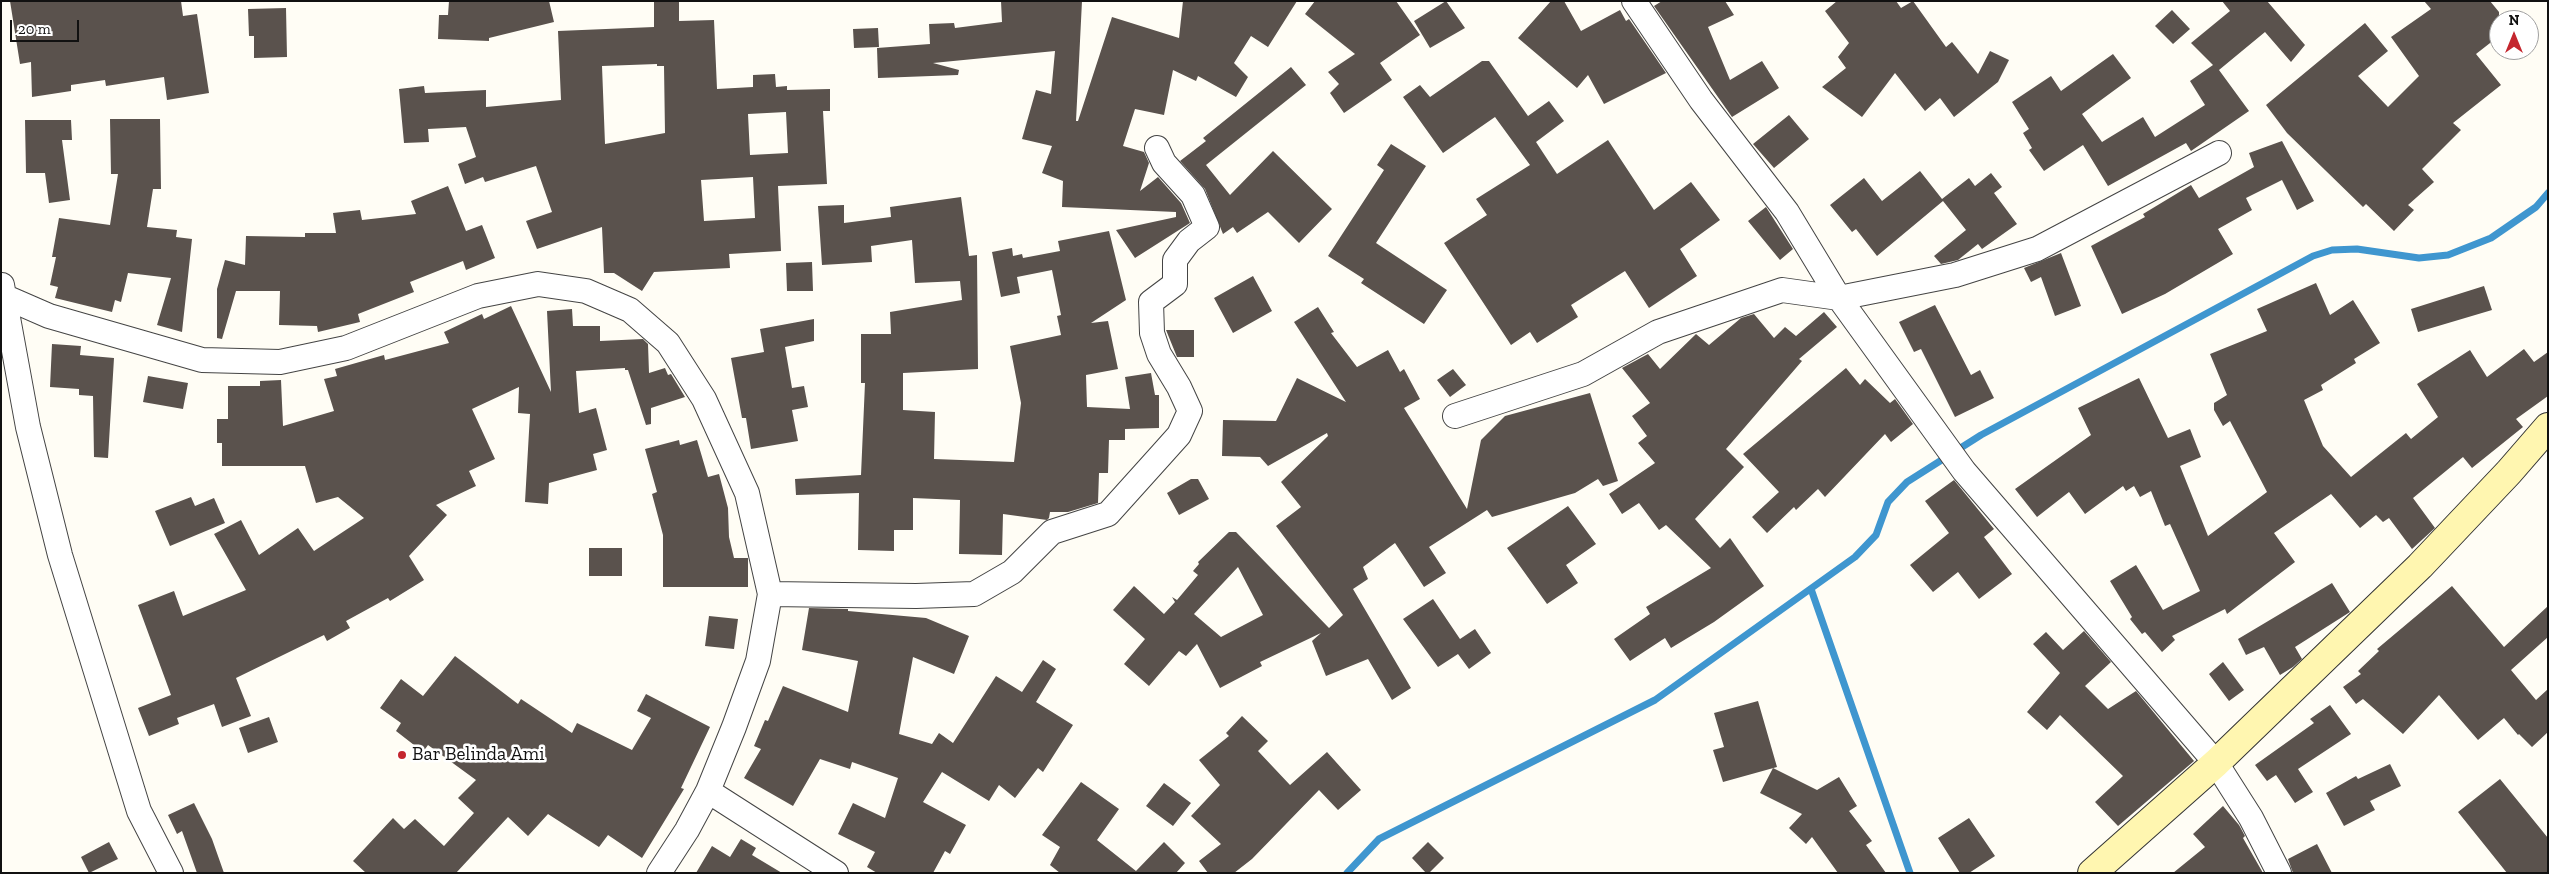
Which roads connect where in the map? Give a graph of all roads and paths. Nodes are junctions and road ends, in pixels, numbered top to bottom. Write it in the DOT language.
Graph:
graph roads {
  1 [pos="1634,1"];
  2 [pos="1157,148"];
  3 [pos="2218,152"];
  4 [pos="2,289"];
  5 [pos="1839,298"];
  6 [pos="1456,416"];
  7 [pos="2548,427"];
  8 [pos="770,594"];
  9 [pos="2216,763"];
  10 [pos="708,791"];
  11 [pos="171,873"];
  12 [pos="659,873"];
  13 [pos="836,873"];
  14 [pos="2092,873"];
  15 [pos="2279,873"];
  1 -- 5 [label="street"];
  2 -- 8 [label="street"];
  3 -- 5 [label="street"];
  4 -- 8 [label="street"];
  4 -- 11 [label="street"];
  5 -- 6 [label="street"];
  5 -- 9 [label="street"];
  7 -- 9 [label="street"];
  8 -- 10 [label="street"];
  9 -- 14 [label="street"];
  9 -- 15 [label="street"];
  10 -- 12 [label="street"];
  10 -- 13 [label="street"];
}
